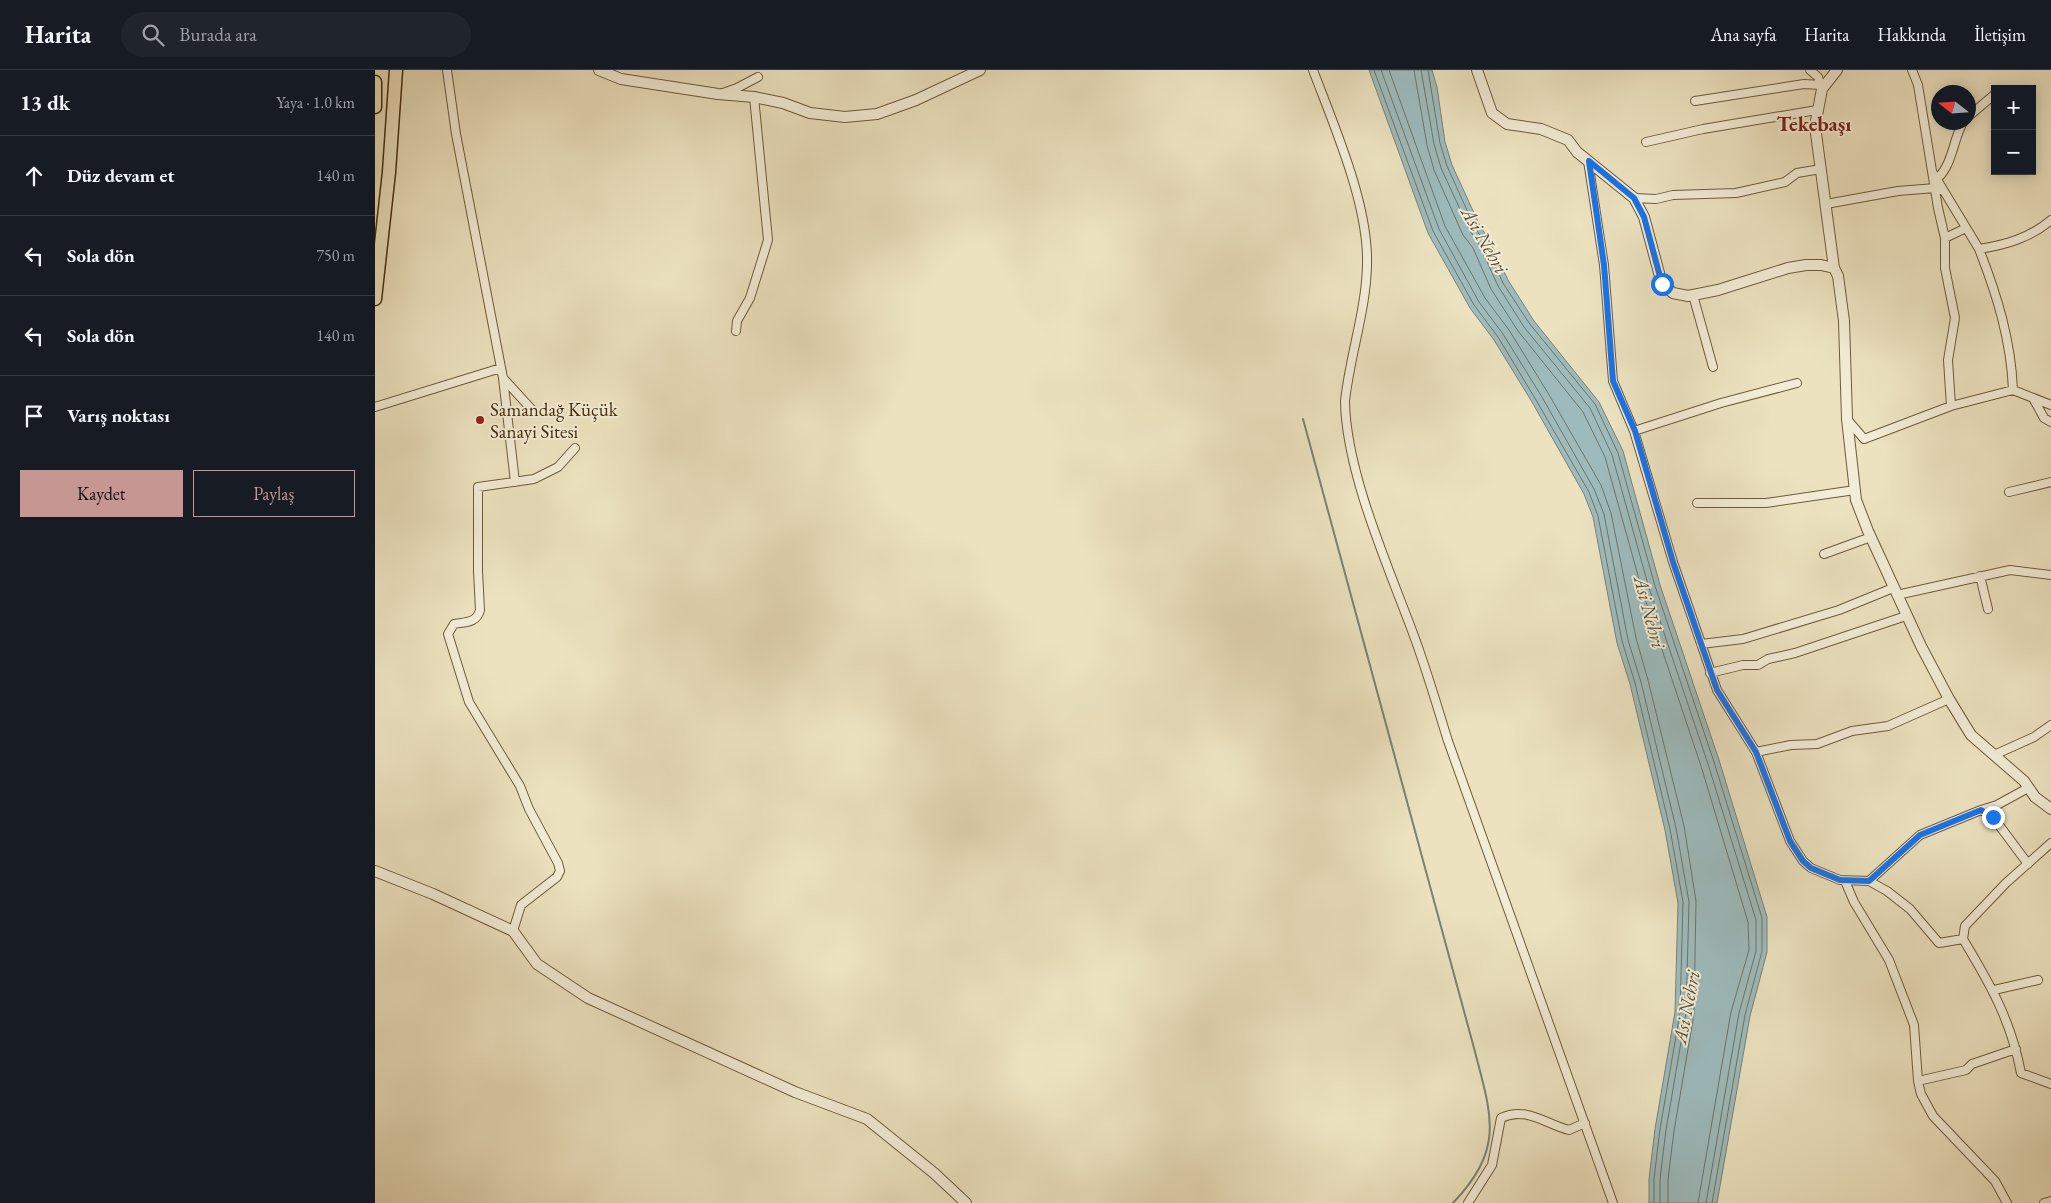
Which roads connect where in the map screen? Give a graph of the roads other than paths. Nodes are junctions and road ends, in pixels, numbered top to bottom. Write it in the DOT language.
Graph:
graph roads {
  1 [pos="396,70"];
  2 [pos="447,70"];
  3 [pos="980,70"];
  4 [pos="1313,70"];
  5 [pos="1477,70"];
  6 [pos="1810,70"];
  7 [pos="1837,70"];
  8 [pos="1912,70"];
  9 [pos="603,71"];
  10 [pos="758,77"];
  11 [pos="375,82"];
  12 [pos="1821,87"];
  13 [pos="718,94"];
  14 [pos="754,97"];
  15 [pos="1991,97"];
  16 [pos="1695,101"];
  17 [pos="375,108"];
  18 [pos="1817,110"];
  19 [pos="1976,110"];
  20 [pos="1959,130"];
  21 [pos="1646,142"];
  22 [pos="1589,161"];
  23 [pos="1821,169"];
  24 [pos="1932,171"];
  25 [pos="1938,178"];
  26 [pos="1935,188"];
  27 [pos="1945,193"];
  28 [pos="1634,198"];
  29 [pos="1826,204"];
  30 [pos="2051,220"];
  31 [pos="1966,228"];
  32 [pos="1945,238"];
  33 [pos="1979,249"];
  34 [pos="1834,268"];
  35 [pos="1693,295"];
  36 [pos="375,299"];
  37 [pos="735,331"];
  38 [pos="1713,367"];
  39 [pos="501,368"];
  40 [pos="503,378"];
  41 [pos="1797,383"];
  42 [pos="2013,390"];
  43 [pos="2033,398"];
  44 [pos="2051,405"];
  45 [pos="375,406"];
  46 [pos="1951,406"];
  47 [pos="535,413"];
  48 [pos="1847,419"];
  49 [pos="2051,422"];
  50 [pos="1635,431"];
  51 [pos="575,448"];
  52 [pos="515,482"];
  53 [pos="2051,482"];
  54 [pos="1855,490"];
  55 [pos="2009,492"];
  56 [pos="1697,503"];
  57 [pos="1871,537"];
  58 [pos="1824,554"];
  59 [pos="2051,574"];
  60 [pos="1980,576"];
  61 [pos="1895,592"];
  62 [pos="1988,610"];
  63 [pos="1906,616"];
  64 [pos="1701,644"];
  65 [pos="1710,673"];
  66 [pos="1949,699"];
  67 [pos="2051,725"];
  68 [pos="1756,752"];
  69 [pos="1994,756"];
  70 [pos="2028,788"];
  71 [pos="2051,809"];
  72 [pos="1981,810"];
  73 [pos="2051,843"];
  74 [pos="2028,864"];
  75 [pos="375,870"];
  76 [pos="1845,881"];
  77 [pos="1869,881"];
  78 [pos="513,931"];
  79 [pos="1963,938"];
  80 [pos="2038,980"];
  81 [pos="1994,990"];
  82 [pos="2016,1049"];
  83 [pos="1918,1081"];
  84 [pos="2051,1084"];
  85 [pos="1585,1123"];
  86 [pos="2051,1201"];
  87 [pos="966,1203"];
  88 [pos="1468,1203"];
  89 [pos="1613,1203"];
  90 [pos="2007,1203"];
  91 [pos="2044,1203"];
  1 -- 36 [label="main road"];
  2 -- 39 [label="street"];
  3 -- 14 [label="street"];
  4 -- 85 [label="street"];
  5 -- 22 [label="street"];
  6 -- 12 [label="street"];
  7 -- 12 [label="street"];
  8 -- 24 [label="street"];
  9 -- 13 [label="street"];
  10 -- 13 [label="street"];
  11 -- 17 [label="main road"];
  12 -- 16 [label="street"];
  12 -- 18 [label="street"];
  13 -- 14 [label="street"];
  14 -- 37 [label="street"];
  15 -- 19 [label="street"];
  18 -- 21 [label="street"];
  18 -- 23 [label="street"];
  20 -- 25 [label="street"];
  22 -- 28 [label="street"];
  22 -- 50 [label="street"];
  23 -- 28 [label="street"];
  23 -- 29 [label="street"];
  24 -- 25 [label="street"];
  24 -- 26 [label="street"];
  25 -- 27 [label="street"];
  26 -- 27 [label="street"];
  26 -- 29 [label="street"];
  26 -- 32 [label="street"];
  27 -- 31 [label="street"];
  28 -- 35 [label="street"];
  29 -- 34 [label="street"];
  30 -- 33 [label="street"];
  31 -- 32 [label="street"];
  31 -- 33 [label="street"];
  32 -- 46 [label="street"];
  33 -- 42 [label="street"];
  34 -- 35 [label="street"];
  34 -- 48 [label="street"];
  35 -- 38 [label="street"];
  39 -- 40 [label="street"];
  39 -- 45 [label="street"];
  40 -- 47 [label="street"];
  40 -- 52 [label="street"];
  41 -- 50 [label="street"];
  42 -- 43 [label="street"];
  42 -- 46 [label="street"];
  43 -- 44 [label="street"];
  43 -- 49 [label="street"];
  46 -- 48 [label="street"];
  48 -- 54 [label="street"];
  50 -- 64 [label="street"];
  51 -- 52 [label="street"];
  52 -- 78 [label="street"];
  53 -- 55 [label="street"];
  54 -- 56 [label="street"];
  54 -- 57 [label="street"];
  57 -- 58 [label="street"];
  57 -- 61 [label="street"];
  59 -- 60 [label="street"];
  60 -- 61 [label="street"];
  60 -- 62 [label="street"];
  61 -- 63 [label="street"];
  61 -- 64 [label="street"];
  63 -- 65 [label="street"];
  63 -- 66 [label="street"];
  64 -- 65 [label="street"];
  65 -- 68 [label="street"];
  66 -- 68 [label="street"];
  66 -- 69 [label="street"];
  67 -- 69 [label="street"];
  68 -- 76 [label="street"];
  69 -- 70 [label="street"];
  70 -- 71 [label="street"];
  70 -- 72 [label="street"];
  72 -- 74 [label="street"];
  72 -- 77 [label="street"];
  73 -- 74 [label="street"];
  74 -- 79 [label="street"];
  75 -- 78 [label="street"];
  76 -- 77 [label="street"];
  76 -- 83 [label="street"];
  77 -- 79 [label="street"];
  78 -- 87 [label="street"];
  79 -- 81 [label="street"];
  80 -- 81 [label="street"];
  81 -- 82 [label="street"];
  82 -- 83 [label="street"];
  82 -- 84 [label="street"];
  83 -- 90 [label="street"];
  85 -- 88 [label="street"];
  85 -- 89 [label="street"];
  86 -- 91 [label="street"];
}
